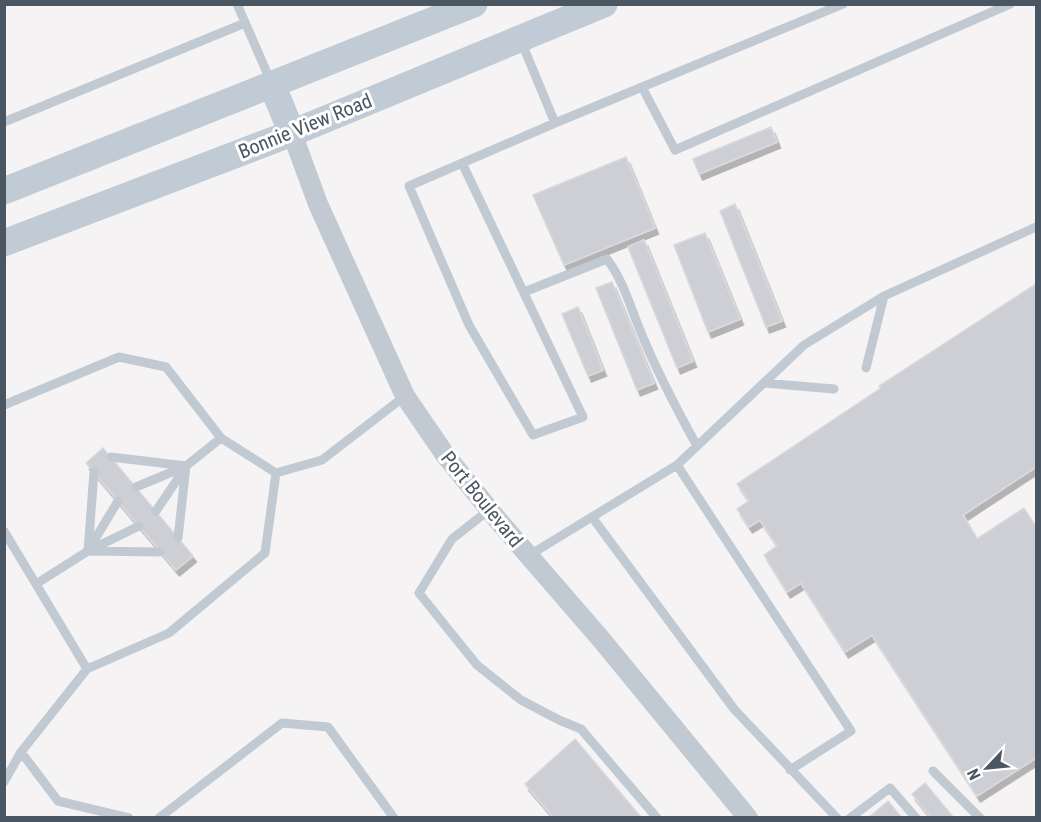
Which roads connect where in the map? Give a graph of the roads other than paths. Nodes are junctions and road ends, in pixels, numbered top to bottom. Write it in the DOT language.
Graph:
graph roads {
  1 [pos="237,4"];
  2 [pos="474,4"];
  3 [pos="604,4"];
  4 [pos="843,4"];
  5 [pos="1010,4"];
  6 [pos="245,23"];
  7 [pos="520,39"];
  8 [pos="272,85"];
  9 [pos="642,87"];
  10 [pos="4,122"];
  11 [pos="555,123"];
  12 [pos="292,133"];
  13 [pos="462,163"];
  14 [pos="4,191"];
  15 [pos="1036,227"];
  16 [pos="4,243"];
  17 [pos="524,292"];
  18 [pos="884,296"];
  19 [pos="866,368"];
  20 [pos="764,383"];
  21 [pos="834,389"];
  22 [pos="405,396"];
  23 [pos="4,405"];
  24 [pos="221,438"];
  25 [pos="697,446"];
  26 [pos="111,457"];
  27 [pos="677,465"];
  28 [pos="186,466"];
  29 [pos="94,471"];
  30 [pos="276,474"];
  31 [pos="136,487"];
  32 [pos="118,501"];
  33 [pos="489,510"];
  34 [pos="156,512"];
  35 [pos="592,517"];
  36 [pos="139,526"];
  37 [pos="4,531"];
  38 [pos="178,538"];
  39 [pos="88,551"];
  40 [pos="160,552"];
  41 [pos="528,556"];
  42 [pos="36,584"];
  43 [pos="87,669"];
  44 [pos="21,752"];
  45 [pos="790,770"];
  46 [pos="933,771"];
  47 [pos="4,782"];
  48 [pos="129,818"];
  49 [pos="159,818"];
  50 [pos="394,818"];
  51 [pos="657,818"];
  52 [pos="748,818"];
  53 [pos="837,818"];
  54 [pos="850,818"];
  55 [pos="916,818"];
  56 [pos="980,818"];
  1 -- 6 [label="lane"];
  2 -- 8 [label="main road"];
  3 -- 7 [label="main road, Bonnie View Road"];
  4 -- 9 [label="lane"];
  5 -- 9 [label="lane"];
  6 -- 8 [label="lane"];
  6 -- 10 [label="lane"];
  7 -- 11 [label="lane"];
  7 -- 12 [label="main road, Bonnie View Road"];
  8 -- 12 [label="main road"];
  8 -- 14 [label="main road"];
  9 -- 11 [label="lane"];
  11 -- 13 [label="lane"];
  12 -- 16 [label="main road, Bonnie View Road"];
  12 -- 22 [label="street, Port Boulevard"];
  13 -- 17 [label="lane"];
  13 -- 17 [label="lane"];
  15 -- 18 [label="lane"];
  17 -- 25 [label="lane"];
  18 -- 19 [label="lane"];
  18 -- 20 [label="lane"];
  20 -- 21 [label="lane"];
  20 -- 25 [label="lane"];
  22 -- 30 [label="lane"];
  22 -- 33 [label="street, Port Boulevard"];
  23 -- 24 [label="lane"];
  24 -- 28 [label="lane"];
  24 -- 30 [label="lane"];
  25 -- 27 [label="lane"];
  26 -- 28 [label="lane"];
  27 -- 35 [label="lane"];
  27 -- 45 [label="lane"];
  28 -- 31 [label="lane"];
  28 -- 34 [label="lane"];
  28 -- 38 [label="lane"];
  29 -- 39 [label="lane"];
  30 -- 43 [label="lane"];
  32 -- 39 [label="lane"];
  33 -- 41 [label="street, Port Boulevard"];
  33 -- 51 [label="lane"];
  35 -- 41 [label="lane"];
  35 -- 45 [label="lane"];
  36 -- 39 [label="lane"];
  37 -- 42 [label="lane"];
  39 -- 40 [label="lane"];
  39 -- 42 [label="lane"];
  41 -- 52 [label="street, Port Boulevard"];
  42 -- 43 [label="lane"];
  43 -- 44 [label="lane"];
  44 -- 47 [label="lane"];
  44 -- 48 [label="lane"];
  45 -- 53 [label="lane"];
  46 -- 56 [label="lane"];
  49 -- 50 [label="lane"];
  54 -- 55 [label="lane"];
}
